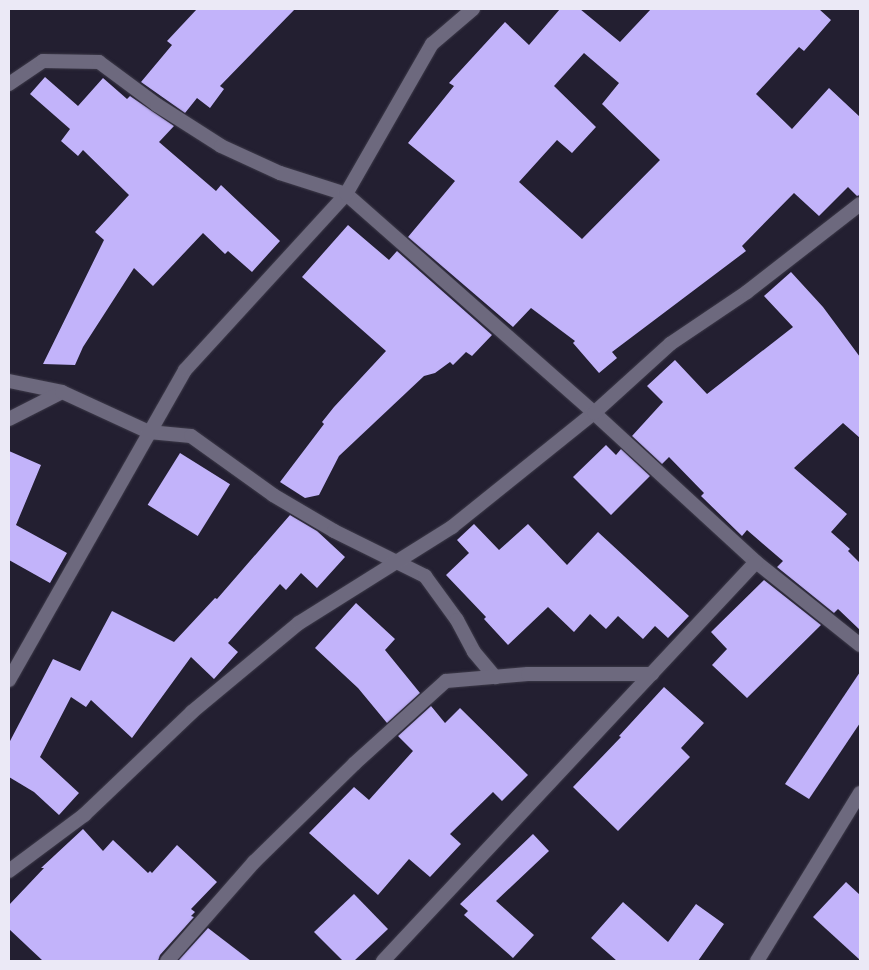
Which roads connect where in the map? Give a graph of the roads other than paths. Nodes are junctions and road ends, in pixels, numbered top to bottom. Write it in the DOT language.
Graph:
graph roads {
  1 [pos="473,9"];
  2 [pos="9,84"];
  3 [pos="346,194"];
  4 [pos="860,204"];
  5 [pos="9,381"];
  6 [pos="62,392"];
  7 [pos="594,413"];
  8 [pos="9,419"];
  9 [pos="149,432"];
  10 [pos="394,562"];
  11 [pos="756,562"];
  12 [pos="860,645"];
  13 [pos="652,674"];
  14 [pos="495,677"];
  15 [pos="9,680"];
  16 [pos="860,793"];
  17 [pos="9,871"];
  18 [pos="167,961"];
  19 [pos="383,961"];
  20 [pos="757,961"];
  1 -- 3 [label="street"];
  2 -- 3 [label="street"];
  3 -- 7 [label="street"];
  3 -- 9 [label="street"];
  4 -- 7 [label="street"];
  5 -- 6 [label="street"];
  6 -- 8 [label="street"];
  6 -- 9 [label="street"];
  7 -- 10 [label="street"];
  7 -- 11 [label="street"];
  9 -- 10 [label="street"];
  9 -- 15 [label="street"];
  10 -- 14 [label="street"];
  10 -- 17 [label="street"];
  11 -- 12 [label="street"];
  11 -- 13 [label="street"];
  13 -- 14 [label="street"];
  13 -- 19 [label="street"];
  14 -- 18 [label="street"];
  16 -- 20 [label="street"];
}
